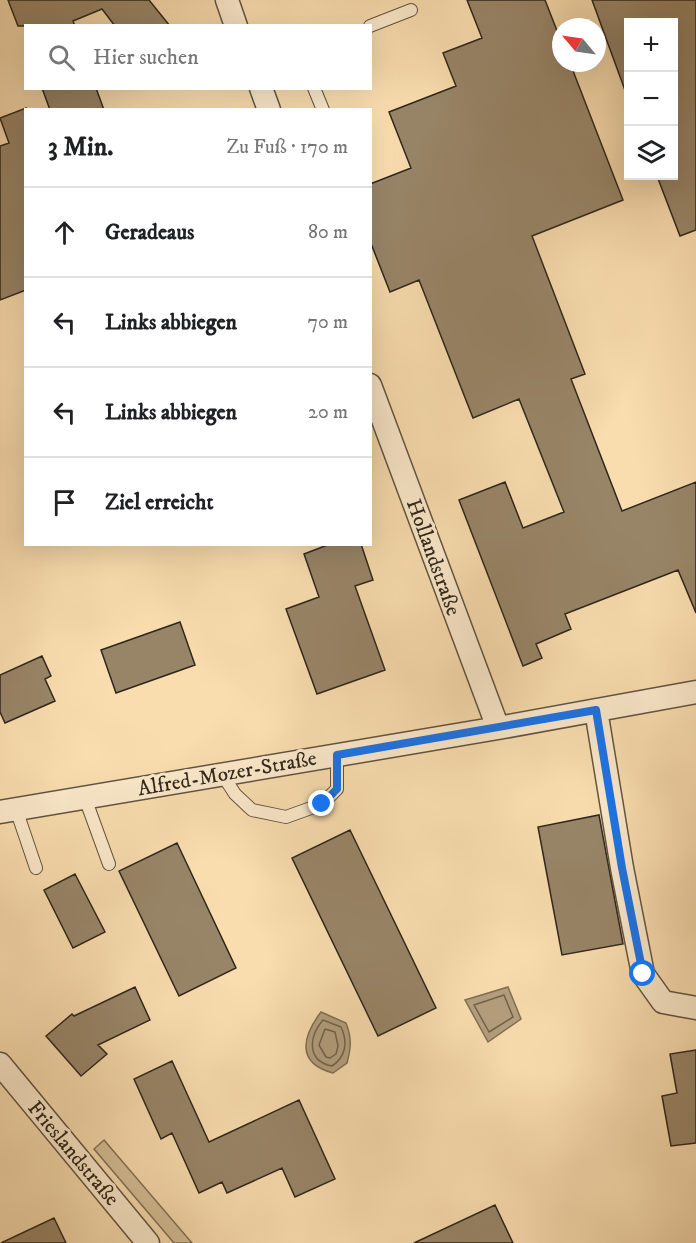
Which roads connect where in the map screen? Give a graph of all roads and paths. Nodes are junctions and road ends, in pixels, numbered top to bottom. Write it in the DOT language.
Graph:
graph roads {
  1 [pos="227,0"];
  2 [pos="411,10"];
  3 [pos="235,24"];
  4 [pos="372,25"];
  5 [pos="262,90"];
  6 [pos="315,90"];
  7 [pos="267,108"];
  8 [pos="322,108"];
  9 [pos="372,390"];
  10 [pos="696,692"];
  11 [pos="596,710"];
  12 [pos="498,728"];
  13 [pos="337,755"];
  14 [pos="222,774"];
  15 [pos="85,798"];
  16 [pos="8,810"];
  17 [pos="109,864"];
  18 [pos="36,868"];
  19 [pos="696,1008"];
  20 [pos="0,1064"];
  21 [pos="148,1243"];
  1 -- 3 [label="street"];
  2 -- 4 [label="lane"];
  5 -- 7 [label="street"];
  6 -- 8 [label="lane"];
  9 -- 12 [label="street, Hollandstraße"];
  10 -- 11 [label="street, Alfred-Mozer-Straße"];
  11 -- 12 [label="street, Alfred-Mozer-Straße"];
  11 -- 19 [label="street"];
  12 -- 13 [label="street, Alfred-Mozer-Straße"];
  13 -- 14 [label="street, Alfred-Mozer-Straße"];
  13 -- 14 [label="lane"];
  14 -- 15 [label="street, Alfred-Mozer-Straße"];
  15 -- 16 [label="street, Alfred-Mozer-Straße"];
  15 -- 17 [label="lane"];
  16 -- 18 [label="lane"];
  20 -- 21 [label="street, Frieslandstraße"];
}
